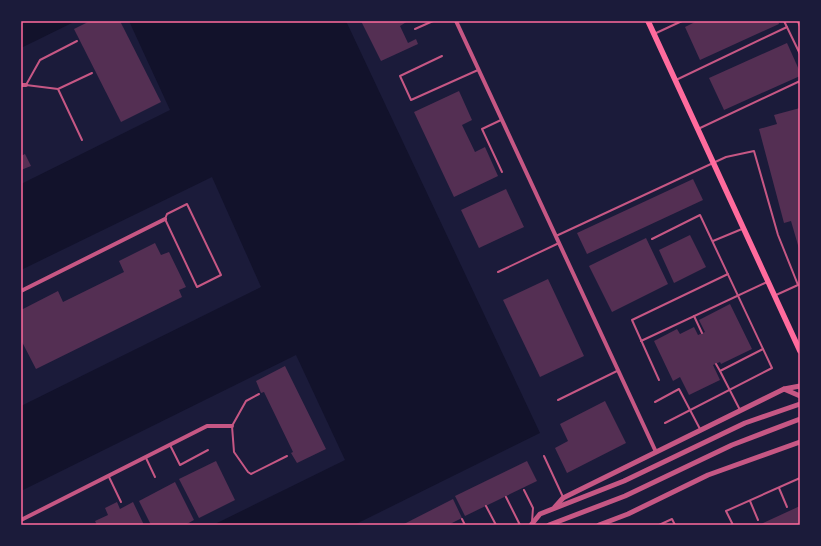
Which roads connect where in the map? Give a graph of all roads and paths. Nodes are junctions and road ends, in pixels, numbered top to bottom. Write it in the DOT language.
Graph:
graph roads {
  1 [pos="432,21"];
  2 [pos="456,21"];
  3 [pos="648,21"];
  4 [pos="682,21"];
  5 [pos="784,21"];
  6 [pos="787,27"];
  7 [pos="415,29"];
  8 [pos="654,34"];
  9 [pos="77,41"];
  10 [pos="800,54"];
  11 [pos="442,56"];
  12 [pos="479,70"];
  13 [pos="92,73"];
  14 [pos="675,80"];
  15 [pos="800,81"];
  16 [pos="23,85"];
  17 [pos="58,89"];
  18 [pos="502,120"];
  19 [pos="697,130"];
  20 [pos="82,140"];
  21 [pos="713,163"];
  22 [pos="502,172"];
  23 [pos="165,219"];
  24 [pos="743,228"];
  25 [pos="555,236"];
  26 [pos="652,239"];
  27 [pos="713,242"];
  28 [pos="558,243"];
  29 [pos="498,272"];
  30 [pos="728,274"];
  31 [pos="768,282"];
  32 [pos="798,285"];
  33 [pos="800,289"];
  34 [pos="21,291"];
  35 [pos="738,295"];
  36 [pos="774,296"];
  37 [pos="694,316"];
  38 [pos="702,333"];
  39 [pos="641,341"];
  40 [pos="763,349"];
  41 [pos="800,351"];
  42 [pos="716,364"];
  43 [pos="618,370"];
  44 [pos="720,371"];
  45 [pos="659,380"];
  46 [pos="800,386"];
  47 [pos="784,389"];
  48 [pos="729,390"];
  49 [pos="259,394"];
  50 [pos="800,396"];
  51 [pos="558,400"];
  52 [pos="654,402"];
  53 [pos="797,404"];
  54 [pos="690,410"];
  55 [pos="740,410"];
  56 [pos="800,419"];
  57 [pos="665,423"];
  58 [pos="232,426"];
  59 [pos="700,429"];
  60 [pos="800,442"];
  61 [pos="170,445"];
  62 [pos="208,450"];
  63 [pos="656,452"];
  64 [pos="287,456"];
  65 [pos="544,456"];
  66 [pos="145,457"];
  67 [pos="108,476"];
  68 [pos="154,477"];
  69 [pos="800,478"];
  70 [pos="779,488"];
  71 [pos="524,490"];
  72 [pos="506,497"];
  73 [pos="563,498"];
  74 [pos="750,501"];
  75 [pos="121,502"];
  76 [pos="486,506"];
  77 [pos="787,507"];
  78 [pos="553,509"];
  79 [pos="462,519"];
  80 [pos="21,520"];
  81 [pos="758,520"];
  82 [pos="465,525"];
  83 [pos="496,525"];
  84 [pos="520,525"];
  85 [pos="531,525"];
  86 [pos="549,525"];
  87 [pos="599,525"];
  88 [pos="658,525"];
  89 [pos="675,525"];
  90 [pos="733,525"];
  1 -- 7 [label="lane"];
  2 -- 12 [label="street"];
  3 -- 8 [label="main road"];
  4 -- 8 [label="lane"];
  5 -- 6 [label="lane"];
  6 -- 10 [label="lane"];
  6 -- 14 [label="lane"];
  8 -- 14 [label="main road"];
  9 -- 16 [label="lane"];
  11 -- 12 [label="lane"];
  12 -- 18 [label="street"];
  13 -- 17 [label="lane"];
  14 -- 19 [label="main road"];
  15 -- 19 [label="lane"];
  16 -- 17 [label="lane"];
  17 -- 20 [label="lane"];
  18 -- 22 [label="lane"];
  18 -- 25 [label="street"];
  19 -- 21 [label="main road"];
  21 -- 24 [label="main road"];
  21 -- 25 [label="lane"];
  21 -- 32 [label="lane"];
  23 -- 23 [label="lane"];
  23 -- 34 [label="street"];
  24 -- 27 [label="lane"];
  24 -- 31 [label="main road"];
  25 -- 28 [label="street"];
  26 -- 27 [label="lane"];
  27 -- 30 [label="lane"];
  28 -- 29 [label="lane"];
  28 -- 43 [label="street"];
  30 -- 35 [label="lane"];
  30 -- 39 [label="lane"];
  31 -- 35 [label="lane"];
  31 -- 36 [label="main road"];
  32 -- 33 [label="lane"];
  32 -- 36 [label="lane"];
  35 -- 37 [label="lane"];
  35 -- 40 [label="lane"];
  36 -- 41 [label="main road"];
  37 -- 38 [label="lane"];
  37 -- 39 [label="lane"];
  39 -- 45 [label="lane"];
  40 -- 44 [label="lane"];
  40 -- 48 [label="lane"];
  42 -- 44 [label="lane"];
  43 -- 51 [label="lane"];
  43 -- 63 [label="street"];
  44 -- 48 [label="lane"];
  46 -- 47 [label="street"];
  47 -- 50 [label="street"];
  47 -- 55 [label="street"];
  48 -- 54 [label="lane"];
  48 -- 55 [label="lane"];
  49 -- 58 [label="lane"];
  52 -- 54 [label="lane"];
  53 -- 78 [label="street"];
  54 -- 57 [label="lane"];
  54 -- 59 [label="lane"];
  55 -- 59 [label="street"];
  56 -- 86 [label="street"];
  58 -- 61 [label="street"];
  58 -- 64 [label="lane"];
  59 -- 63 [label="street"];
  60 -- 87 [label="street"];
  61 -- 62 [label="lane"];
  61 -- 66 [label="street"];
  63 -- 73 [label="street"];
  65 -- 73 [label="lane"];
  66 -- 67 [label="street"];
  66 -- 68 [label="lane"];
  67 -- 75 [label="lane"];
  67 -- 80 [label="street"];
  69 -- 70 [label="lane"];
  70 -- 74 [label="lane"];
  70 -- 77 [label="lane"];
  71 -- 85 [label="lane"];
  72 -- 84 [label="lane"];
  73 -- 78 [label="street"];
  74 -- 81 [label="lane"];
  74 -- 90 [label="lane"];
  76 -- 83 [label="lane"];
  78 -- 85 [label="street"];
  79 -- 82 [label="lane"];
  88 -- 89 [label="lane"];
}
